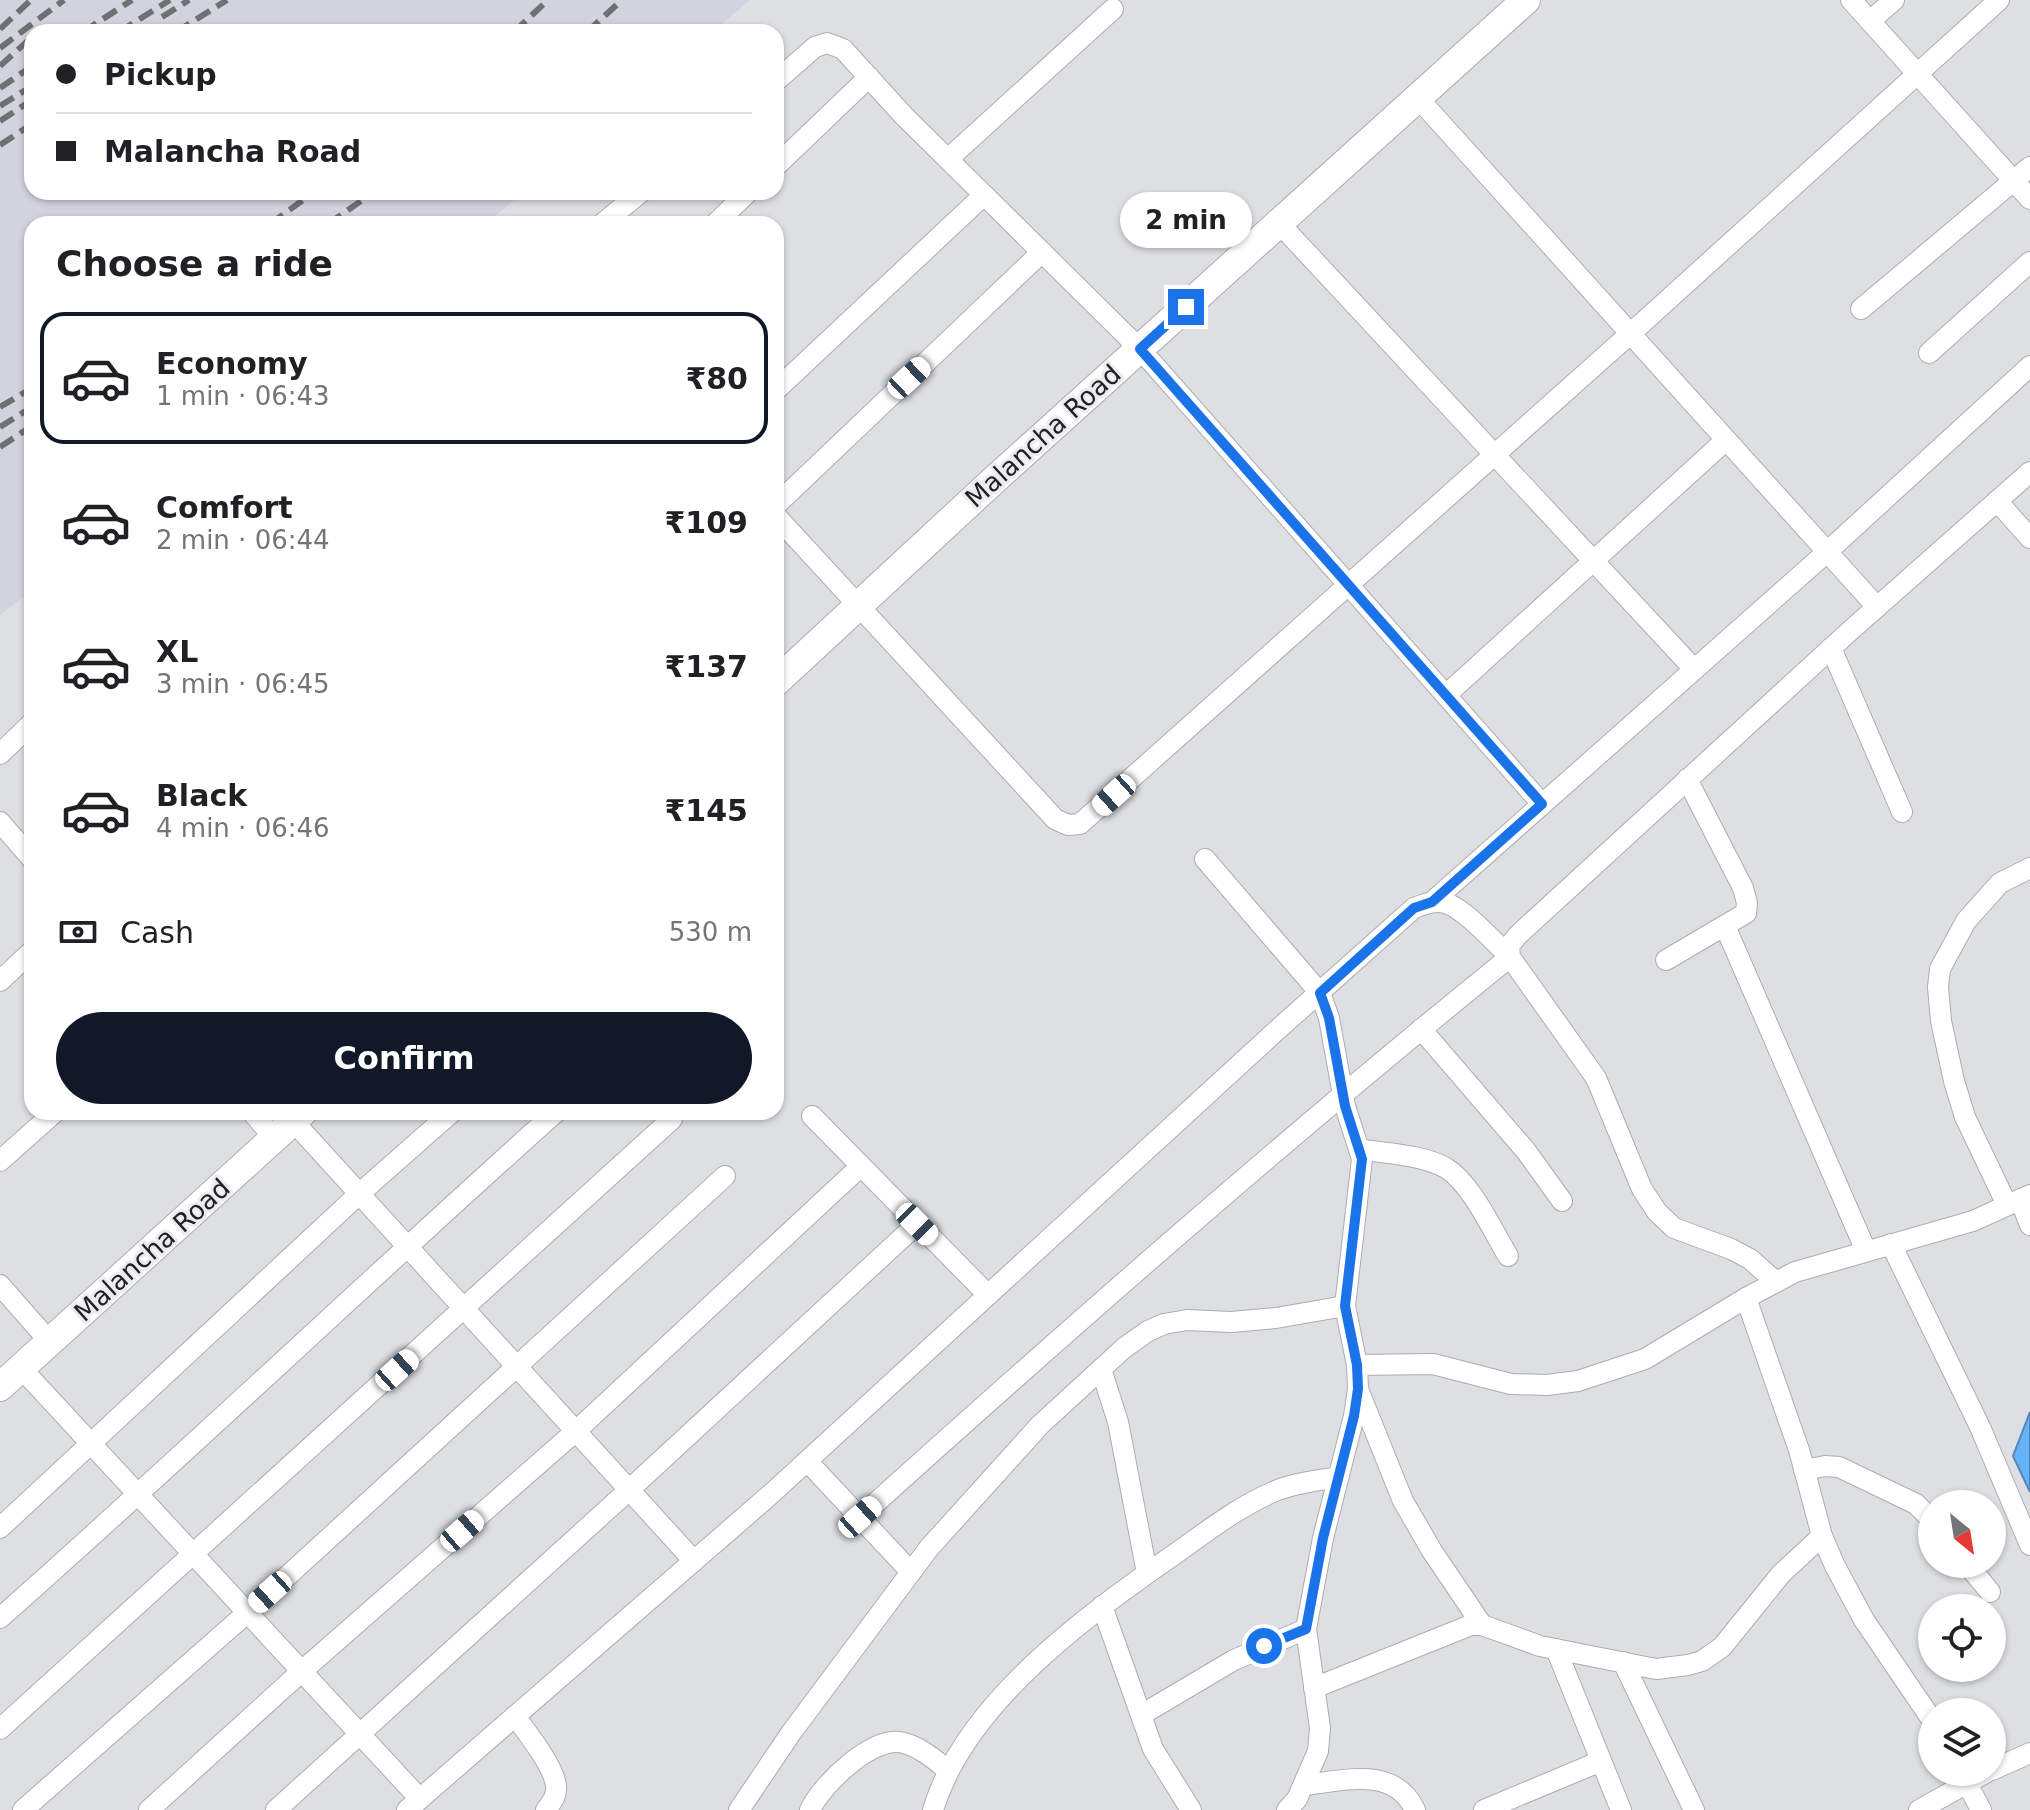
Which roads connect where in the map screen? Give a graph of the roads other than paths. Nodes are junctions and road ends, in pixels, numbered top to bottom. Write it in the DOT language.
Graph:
graph roads {
  1 [pos="1526,0"];
  2 [pos="1851,0"];
  3 [pos="1894,0"];
  4 [pos="1999,0"];
  5 [pos="1113,9"];
  6 [pos="1870,21"];
  7 [pos="784,74"];
  8 [pos="1918,74"];
  9 [pos="869,77"];
  10 [pos="1418,98"];
  11 [pos="784,158"];
  12 [pos="948,159"];
  13 [pos="2030,167"];
  14 [pos="2014,181"];
  15 [pos="984,195"];
  16 [pos="2030,199"];
  17 [pos="631,200"];
  18 [pos="740,200"];
  19 [pos="612,216"];
  20 [pos="723,216"];
  21 [pos="1279,223"];
  22 [pos="1042,252"];
  23 [pos="2030,262"];
  24 [pos="1861,309"];
  25 [pos="1630,334"];
  26 [pos="1140,349"];
  27 [pos="1929,353"];
  28 [pos="2030,366"];
  29 [pos="784,382"];
  30 [pos="1726,440"];
  31 [pos="1493,454"];
  32 [pos="2030,472"];
  33 [pos="784,497"];
  34 [pos="1997,501"];
  35 [pos="784,524"];
  36 [pos="2030,538"];
  37 [pos="1827,552"];
  38 [pos="1592,560"];
  39 [pos="1347,584"];
  40 [pos="860,604"];
  41 [pos="1877,607"];
  42 [pos="1831,648"];
  43 [pos="1694,669"];
  44 [pos="784,675"];
  45 [pos="1446,695"];
  46 [pos="24,731"];
  47 [pos="0,754"];
  48 [pos="1687,779"];
  49 [pos="1542,804"];
  50 [pos="1902,812"];
  51 [pos="0,822"];
  52 [pos="24,850"];
  53 [pos="1205,859"];
  54 [pos="2030,868"];
  55 [pos="1432,902"];
  56 [pos="1725,926"];
  57 [pos="1510,957"];
  58 [pos="24,958"];
  59 [pos="1666,960"];
  60 [pos="0,981"];
  61 [pos="1320,993"];
  62 [pos="1421,1029"];
  63 [pos="1342,1093"];
  64 [pos="812,1116"];
  65 [pos="46,1120"];
  66 [pos="443,1120"];
  67 [pos="547,1120"];
  68 [pos="671,1120"];
  69 [pos="290,1124"];
  70 [pos="1359,1149"];
  71 [pos="0,1161"];
  72 [pos="861,1166"];
  73 [pos="725,1176"];
  74 [pos="359,1194"];
  75 [pos="2019,1200"];
  76 [pos="1562,1201"];
  77 [pos="917,1224"];
  78 [pos="2030,1225"];
  79 [pos="1891,1244"];
  80 [pos="407,1246"];
  81 [pos="1866,1251"];
  82 [pos="1508,1256"];
  83 [pos="1776,1282"];
  84 [pos="0,1285"];
  85 [pos="988,1295"];
  86 [pos="1746,1298"];
  87 [pos="1345,1306"];
  88 [pos="465,1310"];
  89 [pos="50,1342"];
  90 [pos="1357,1365"];
  91 [pos="516,1366"];
  92 [pos="21,1368"];
  93 [pos="1101,1369"];
  94 [pos="0,1387"];
  95 [pos="1358,1389"];
  96 [pos="576,1431"];
  97 [pos="92,1444"];
  98 [pos="807,1461"];
  99 [pos="1804,1470"];
  100 [pos="1338,1477"];
  101 [pos="629,1490"];
  102 [pos="139,1495"];
  103 [pos="1918,1506"];
  104 [pos="860,1517"];
  105 [pos="0,1528"];
  106 [pos="1822,1536"];
  107 [pos="2030,1545"];
  108 [pos="192,1553"];
  109 [pos="694,1561"];
  110 [pos="911,1572"];
  111 [pos="1147,1573"];
  112 [pos="1978,1578"];
  113 [pos="1990,1592"];
  114 [pos="1102,1606"];
  115 [pos="248,1612"];
  116 [pos="0,1618"];
  117 [pos="1482,1625"];
  118 [pos="1306,1629"];
  119 [pos="1556,1649"];
  120 [pos="1623,1662"];
  121 [pos="302,1671"];
  122 [pos="1314,1688"];
  123 [pos="1918,1699"];
  124 [pos="1141,1715"];
  125 [pos="515,1716"];
  126 [pos="0,1729"];
  127 [pos="360,1734"];
  128 [pos="2030,1753"];
  129 [pos="1601,1761"];
  130 [pos="2006,1764"];
  131 [pos="948,1770"];
  132 [pos="1304,1785"];
  133 [pos="1952,1786"];
  134 [pos="1969,1786"];
  135 [pos="414,1804"];
  136 [pos="23,1810"];
  137 [pos="149,1810"];
  138 [pos="276,1810"];
  139 [pos="546,1810"];
  140 [pos="739,1810"];
  141 [pos="810,1810"];
  142 [pos="933,1810"];
  143 [pos="1191,1810"];
  144 [pos="1287,1810"];
  145 [pos="1415,1810"];
  146 [pos="1484,1810"];
  147 [pos="1621,1810"];
  148 [pos="1694,1810"];
  149 [pos="1919,1810"];
  150 [pos="1981,1810"];
  1 -- 10 [label="main road, Malancha Road"];
  2 -- 6 [label="street"];
  3 -- 6 [label="street"];
  4 -- 8 [label="street"];
  5 -- 12 [label="street"];
  6 -- 8 [label="street"];
  7 -- 9 [label="street"];
  8 -- 14 [label="street"];
  8 -- 25 [label="street"];
  9 -- 11 [label="street"];
  9 -- 12 [label="street"];
  10 -- 21 [label="main road, Malancha Road"];
  10 -- 25 [label="street"];
  12 -- 15 [label="street"];
  13 -- 14 [label="street"];
  14 -- 16 [label="street"];
  14 -- 24 [label="street"];
  15 -- 22 [label="street"];
  15 -- 29 [label="street"];
  17 -- 19 [label="street"];
  18 -- 20 [label="street"];
  21 -- 26 [label="main road, Malancha Road"];
  21 -- 31 [label="street"];
  22 -- 26 [label="street"];
  22 -- 33 [label="street"];
  23 -- 27 [label="street"];
  25 -- 30 [label="street"];
  25 -- 31 [label="street"];
  26 -- 39 [label="street"];
  26 -- 40 [label="main road, Malancha Road"];
  28 -- 37 [label="street"];
  30 -- 37 [label="street"];
  30 -- 38 [label="street"];
  31 -- 38 [label="street"];
  31 -- 39 [label="street"];
  32 -- 34 [label="street"];
  34 -- 36 [label="street"];
  34 -- 41 [label="street"];
  35 -- 40 [label="street"];
  37 -- 41 [label="street"];
  37 -- 43 [label="street"];
  38 -- 43 [label="street"];
  38 -- 45 [label="street"];
  39 -- 40 [label="street"];
  39 -- 45 [label="street"];
  40 -- 44 [label="main road, Malancha Road"];
  41 -- 42 [label="street"];
  42 -- 48 [label="street"];
  42 -- 50 [label="street"];
  43 -- 49 [label="street"];
  45 -- 49 [label="street"];
  46 -- 47 [label="street"];
  48 -- 56 [label="street"];
  48 -- 57 [label="street"];
  49 -- 55 [label="street"];
  51 -- 52 [label="street"];
  53 -- 61 [label="street"];
  54 -- 75 [label="street"];
  55 -- 57 [label="street"];
  55 -- 61 [label="street"];
  56 -- 59 [label="street"];
  56 -- 81 [label="street"];
  57 -- 62 [label="street"];
  57 -- 83 [label="street"];
  58 -- 60 [label="street"];
  61 -- 63 [label="street"];
  61 -- 85 [label="street"];
  62 -- 63 [label="street"];
  62 -- 76 [label="street"];
  63 -- 70 [label="street"];
  63 -- 104 [label="street"];
  64 -- 72 [label="street"];
  65 -- 71 [label="street"];
  66 -- 74 [label="street"];
  67 -- 80 [label="street"];
  68 -- 88 [label="street"];
  69 -- 74 [label="street"];
  69 -- 89 [label="main road, Malancha Road"];
  70 -- 82 [label="street"];
  70 -- 87 [label="street"];
  72 -- 77 [label="street"];
  72 -- 96 [label="street"];
  73 -- 91 [label="street"];
  74 -- 80 [label="street"];
  74 -- 97 [label="street"];
  75 -- 78 [label="street"];
  75 -- 79 [label="street"];
  77 -- 85 [label="street"];
  77 -- 101 [label="street"];
  79 -- 81 [label="street"];
  79 -- 107 [label="street"];
  80 -- 88 [label="street"];
  80 -- 102 [label="street"];
  81 -- 83 [label="street"];
  83 -- 86 [label="street"];
  84 -- 89 [label="street"];
  85 -- 98 [label="street"];
  86 -- 90 [label="street"];
  86 -- 99 [label="street"];
  87 -- 90 [label="street"];
  87 -- 93 [label="street"];
  88 -- 91 [label="street"];
  88 -- 108 [label="street"];
  89 -- 92 [label="main road, Malancha Road"];
  90 -- 95 [label="street"];
  91 -- 96 [label="street"];
  91 -- 115 [label="street"];
  92 -- 94 [label="main road, Malancha Road"];
  92 -- 97 [label="street"];
  93 -- 110 [label="street"];
  93 -- 111 [label="street"];
  95 -- 100 [label="street"];
  95 -- 117 [label="street"];
  96 -- 101 [label="street"];
  96 -- 121 [label="street"];
  97 -- 102 [label="street"];
  97 -- 105 [label="street"];
  98 -- 104 [label="street"];
  98 -- 109 [label="street"];
  99 -- 103 [label="street"];
  99 -- 106 [label="street"];
  100 -- 111 [label="street"];
  100 -- 118 [label="street"];
  101 -- 109 [label="street"];
  101 -- 127 [label="street"];
  102 -- 108 [label="street"];
  102 -- 116 [label="street"];
  104 -- 110 [label="street"];
  106 -- 120 [label="street"];
  106 -- 123 [label="street"];
  108 -- 115 [label="street"];
  108 -- 126 [label="street"];
  109 -- 125 [label="street"];
  110 -- 140 [label="street"];
  111 -- 114 [label="street"];
  112 -- 113 [label="street"];
  114 -- 124 [label="street"];
  114 -- 131 [label="street"];
  115 -- 121 [label="street"];
  115 -- 136 [label="street"];
  117 -- 119 [label="street"];
  117 -- 122 [label="street"];
  118 -- 122 [label="street"];
  118 -- 124 [label="street"];
  119 -- 120 [label="street"];
  119 -- 129 [label="street"];
  120 -- 148 [label="street"];
  121 -- 127 [label="street"];
  121 -- 137 [label="street"];
  122 -- 132 [label="street"];
  124 -- 143 [label="street"];
  125 -- 135 [label="street"];
  125 -- 139 [label="street"];
  127 -- 135 [label="street"];
  127 -- 138 [label="street"];
  128 -- 130 [label="street"];
  129 -- 146 [label="street"];
  129 -- 147 [label="street"];
  131 -- 141 [label="street"];
  131 -- 142 [label="street"];
  132 -- 144 [label="street"];
  132 -- 145 [label="street"];
  133 -- 149 [label="street"];
  134 -- 150 [label="street"];
}
